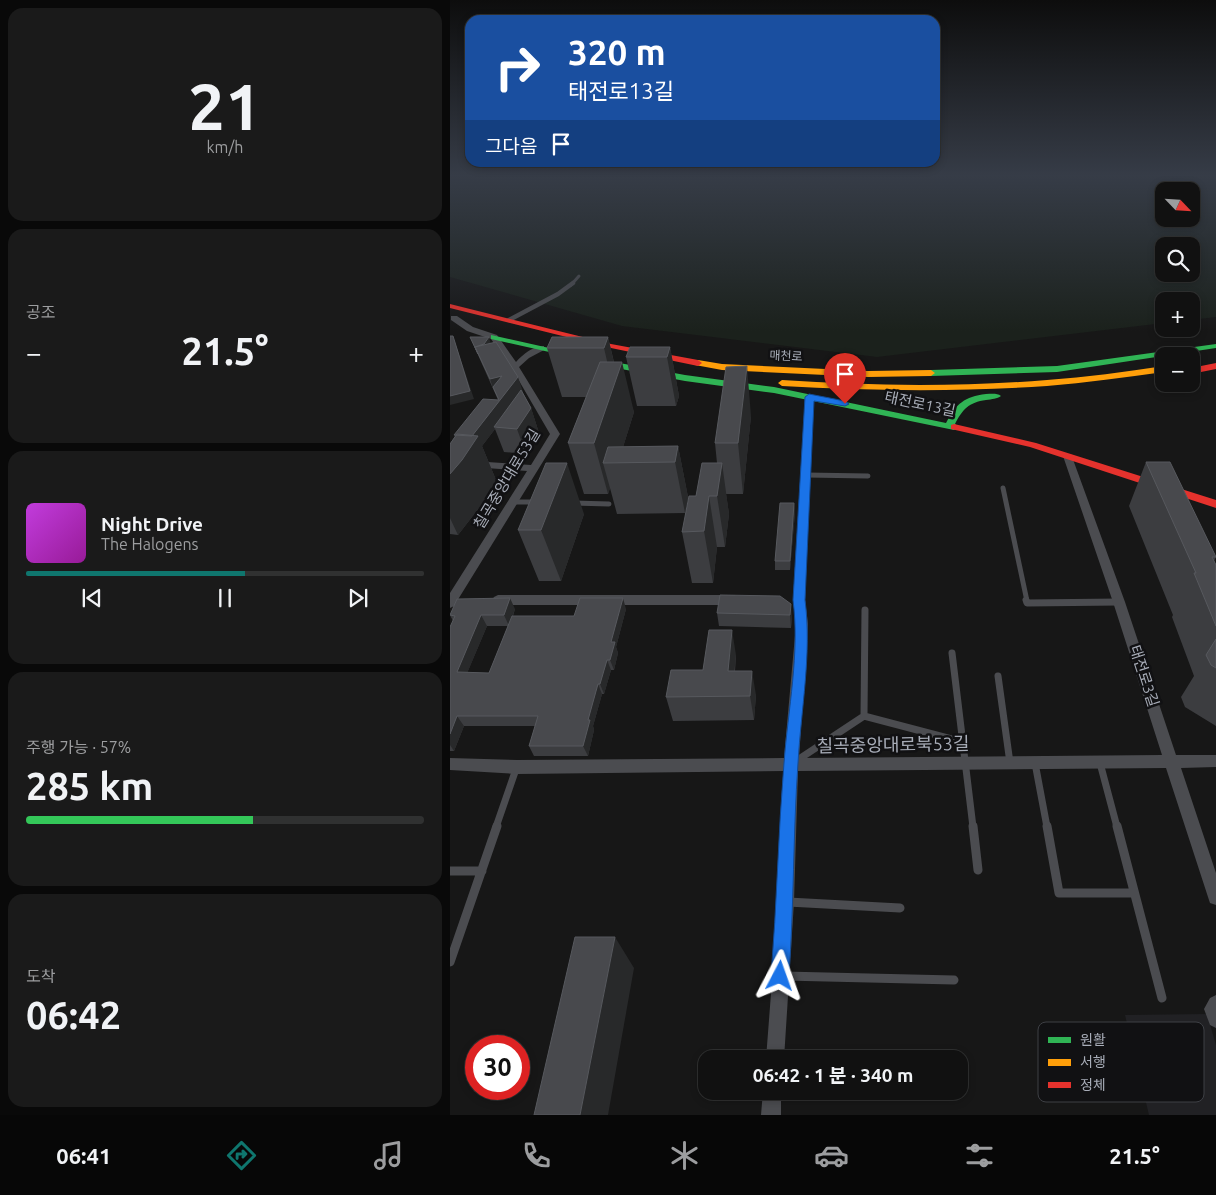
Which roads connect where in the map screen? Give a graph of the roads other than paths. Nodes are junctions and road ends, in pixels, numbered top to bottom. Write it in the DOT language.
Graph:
graph roads {
  1 [pos="579,276"];
  2 [pos="450,306"];
  3 [pos="452,318"];
  4 [pos="509,320"];
  5 [pos="558,332"];
  6 [pos="494,337"];
  7 [pos="1216,346"];
  8 [pos="540,348"];
  9 [pos="576,356"];
  10 [pos="1146,356"];
  11 [pos="594,360"];
  12 [pos="1216,361"];
  13 [pos="821,363"];
  14 [pos="1200,364"];
  15 [pos="1216,366"];
  16 [pos="515,367"];
  17 [pos="1155,369"];
  18 [pos="1200,369"];
  19 [pos="1155,377"];
  20 [pos="809,397"];
  21 [pos="949,426"];
  22 [pos="1068,456"];
  23 [pos="534,468"];
  24 [pos="450,474"];
  25 [pos="806,475"];
  26 [pos="868,476"];
  27 [pos="1003,488"];
  28 [pos="513,502"];
  29 [pos="542,502"];
  30 [pos="570,503"];
  31 [pos="609,504"];
  32 [pos="1216,504"];
  33 [pos="482,600"];
  34 [pos="749,600"];
  35 [pos="455,601"];
  36 [pos="1119,602"];
  37 [pos="865,610"];
  38 [pos="952,653"];
  39 [pos="998,676"];
  40 [pos="864,716"];
  41 [pos="963,742"];
  42 [pos="1173,761"];
  43 [pos="1216,761"];
  44 [pos="1035,762"];
  45 [pos="1100,762"];
  46 [pos="965,763"];
  47 [pos="1010,763"];
  48 [pos="450,764"];
  49 [pos="790,765"];
  50 [pos="516,767"];
  51 [pos="978,870"];
  52 [pos="450,871"];
  53 [pos="482,872"];
  54 [pos="1134,893"];
  55 [pos="1216,897"];
  56 [pos="786,902"];
  57 [pos="900,908"];
  58 [pos="452,951"];
  59 [pos="450,962"];
  60 [pos="780,976"];
  61 [pos="954,980"];
  62 [pos="1162,998"];
  63 [pos="1216,1004"];
  64 [pos="1216,1019"];
  65 [pos="776,1050"];
  66 [pos="772,1100"];
  67 [pos="771,1115"];
  1 -- 4 [label="lane"];
  2 -- 4 [label="main road, 매천로"];
  3 -- 6 [label="street"];
  3 -- 17 [label="main road, 매천로"];
  4 -- 5 [label="main road, 매천로"];
  5 -- 10 [label="main road, 매천로"];
  5 -- 13 [label="main road"];
  6 -- 8 [label="main road"];
  6 -- 16 [label="street, 칠곡중앙대로53길"];
  7 -- 10 [label="main road, 매천로"];
  8 -- 9 [label="main road"];
  8 -- 16 [label="street"];
  10 -- 13 [label="main road"];
  11 -- 20 [label="main road, 태전로13길"];
  12 -- 14 [label="main road"];
  13 -- 20 [label="main road"];
  15 -- 18 [label="main road"];
  16 -- 23 [label="street, 칠곡중앙대로53길"];
  19 -- 21 [label="main road"];
  20 -- 21 [label="main road, 태전로13길"];
  20 -- 25 [label="street"];
  21 -- 22 [label="main road, 태전로13길"];
  22 -- 32 [label="main road, 태전로13길"];
  22 -- 36 [label="street, 태전로3길"];
  23 -- 24 [label="street"];
  23 -- 28 [label="street, 칠곡중앙대로53길"];
  25 -- 26 [label="lane"];
  25 -- 49 [label="street"];
  27 -- 36 [label="lane"];
  28 -- 29 [label="lane"];
  28 -- 35 [label="street, 칠곡중앙대로53길"];
  30 -- 31 [label="lane"];
  33 -- 34 [label="street"];
  36 -- 42 [label="street, 태전로3길"];
  37 -- 40 [label="lane"];
  38 -- 41 [label="lane"];
  39 -- 47 [label="lane"];
  40 -- 41 [label="lane"];
  40 -- 49 [label="lane"];
  41 -- 46 [label="lane"];
  42 -- 43 [label="street, 칠곡중앙대로북53길"];
  42 -- 45 [label="street, 칠곡중앙대로북53길"];
  42 -- 55 [label="street, 태전로3길"];
  44 -- 45 [label="street, 칠곡중앙대로북53길"];
  44 -- 47 [label="street, 칠곡중앙대로북53길"];
  44 -- 54 [label="lane"];
  45 -- 54 [label="lane"];
  46 -- 47 [label="street, 칠곡중앙대로북53길"];
  46 -- 49 [label="street, 칠곡중앙대로북53길"];
  46 -- 51 [label="lane"];
  48 -- 50 [label="street, 칠곡중앙대로북53길"];
  49 -- 50 [label="street, 칠곡중앙대로북53길"];
  49 -- 56 [label="street"];
  50 -- 53 [label="lane"];
  52 -- 53 [label="lane"];
  53 -- 58 [label="lane"];
  54 -- 62 [label="lane"];
  56 -- 57 [label="lane"];
  56 -- 60 [label="street"];
  58 -- 59 [label="lane"];
  60 -- 61 [label="lane"];
  60 -- 65 [label="street"];
  63 -- 64 [label="street"];
  66 -- 67 [label="street"];
}
